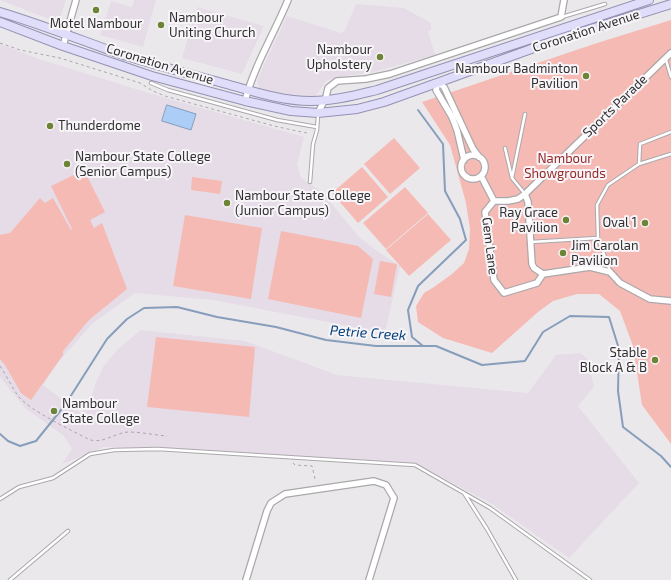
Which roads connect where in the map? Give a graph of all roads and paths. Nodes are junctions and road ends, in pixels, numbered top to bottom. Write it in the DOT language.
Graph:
graph roads {
  1 [pos="76,0"];
  2 [pos="288,0"];
  3 [pos="564,0"];
  4 [pos="649,0"];
  5 [pos="605,4"];
  6 [pos="671,4"];
  7 [pos="0,12"];
  8 [pos="561,17"];
  9 [pos="0,22"];
  10 [pos="67,35"];
  11 [pos="64,46"];
  12 [pos="671,53"];
  13 [pos="665,58"];
  14 [pos="434,71"];
  15 [pos="671,77"];
  16 [pos="438,82"];
  17 [pos="151,83"];
  18 [pos="248,90"];
  19 [pos="245,101"];
  20 [pos="324,101"];
  21 [pos="318,113"];
  22 [pos="525,114"];
  23 [pos="317,127"];
  24 [pos="671,132"];
  25 [pos="505,148"];
  26 [pos="671,154"];
  27 [pos="479,157"];
  28 [pos="464,160"];
  29 [pos="639,164"];
  30 [pos="481,176"];
  31 [pos="512,178"];
  32 [pos="310,182"];
  33 [pos="525,194"];
  34 [pos="494,201"];
  35 [pos="598,238"];
  36 [pos="531,242"];
  37 [pos="610,272"];
  38 [pos="543,274"];
  39 [pos="671,301"];
  40 [pos="0,366"];
  41 [pos="167,436"];
  42 [pos="289,458"];
  43 [pos="315,479"];
  44 [pos="464,493"];
  45 [pos="0,499"];
  46 [pos="68,531"];
  47 [pos="10,580"];
  48 [pos="246,580"];
  49 [pos="369,580"];
  50 [pos="516,580"];
  51 [pos="590,580"];
  1 -- 10 [label="street"];
  2 -- 18 [label="street"];
  3 -- 8 [label="street"];
  4 -- 14 [label="main road, Coronation Avenue"];
  5 -- 8 [label="lane, Coronation Avenue"];
  6 -- 16 [label="main road, Coronation Avenue"];
  7 -- 10 [label="main road, Coronation Avenue"];
  8 -- 20 [label="street, Coronation Avenue"];
  9 -- 11 [label="main road, Coronation Avenue"];
  10 -- 11 [label="street"];
  10 -- 18 [label="main road, Coronation Avenue"];
  11 -- 19 [label="main road, Coronation Avenue"];
  12 -- 13 [label="street, Sports Parade"];
  13 -- 15 [label="lane"];
  13 -- 33 [label="street, Sports Parade"];
  14 -- 16 [label="street"];
  14 -- 20 [label="main road, Coronation Avenue"];
  16 -- 21 [label="main road, Coronation Avenue"];
  16 -- 27 [label="street"];
  16 -- 28 [label="street"];
  17 -- 23 [label="lane"];
  18 -- 19 [label="street"];
  18 -- 20 [label="main road, Coronation Avenue"];
  19 -- 21 [label="main road, Coronation Avenue"];
  20 -- 21 [label="street, Coronation Avenue"];
  21 -- 23 [label="lane"];
  22 -- 31 [label="lane"];
  23 -- 32 [label="lane"];
  24 -- 29 [label="lane"];
  25 -- 31 [label="lane"];
  26 -- 29 [label="lane"];
  27 -- 28 [label="street"];
  27 -- 30 [label="street"];
  28 -- 30 [label="street"];
  29 -- 35 [label="lane"];
  30 -- 34 [label="street"];
  31 -- 33 [label="lane"];
  33 -- 34 [label="street"];
  33 -- 36 [label="street"];
  34 -- 38 [label="street, Gem Lane"];
  35 -- 36 [label="lane"];
  35 -- 37 [label="lane"];
  36 -- 38 [label="street"];
  37 -- 38 [label="street"];
  37 -- 39 [label="street"];
  40 -- 41 [label="path"];
  42 -- 43 [label="path"];
  42 -- 44 [label="lane"];
  42 -- 45 [label="lane"];
  44 -- 50 [label="lane"];
  44 -- 51 [label="lane"];
  46 -- 47 [label="lane"];
  48 -- 49 [label="street"];
}
